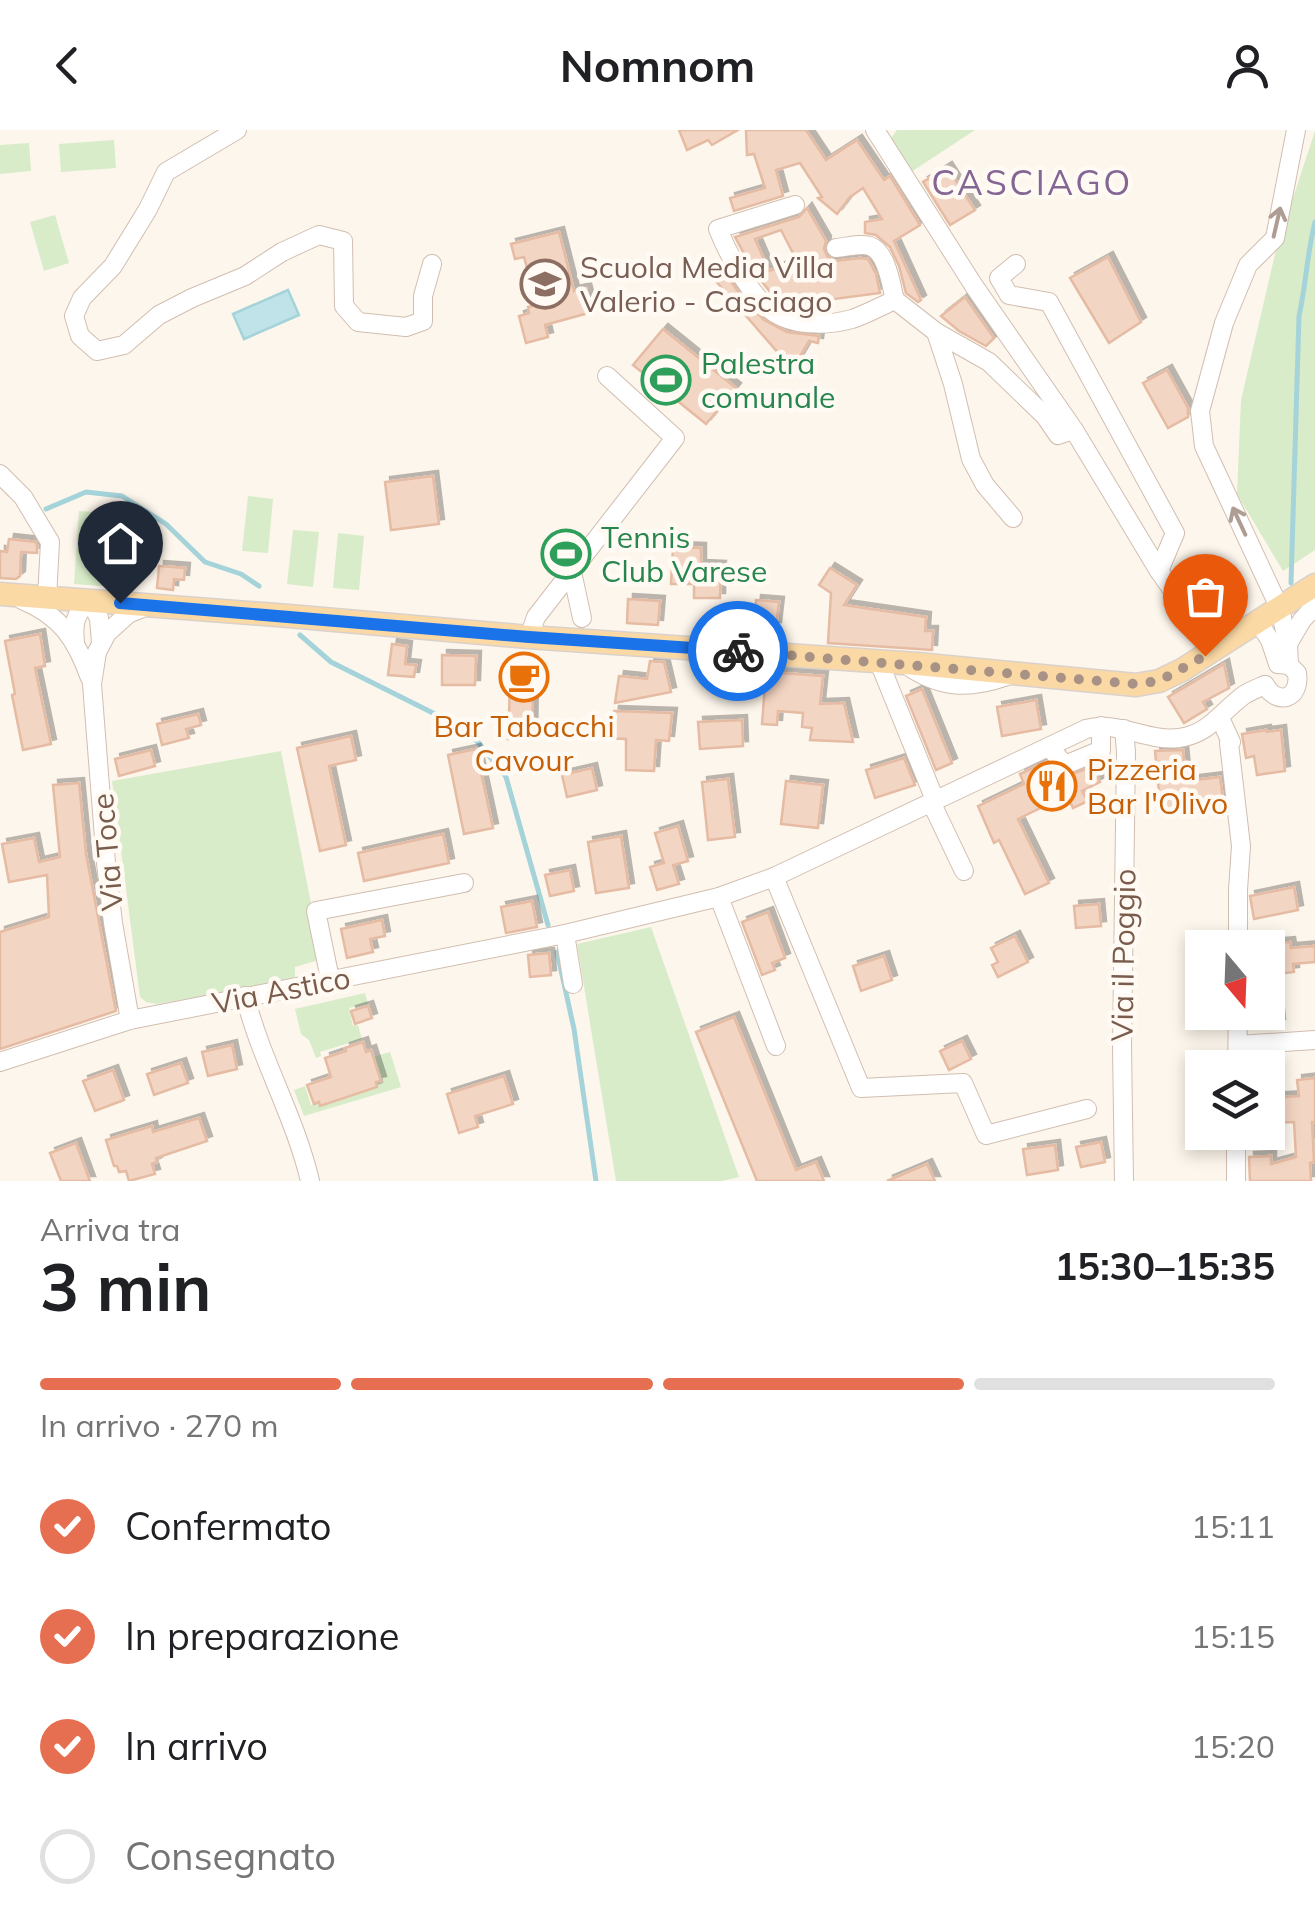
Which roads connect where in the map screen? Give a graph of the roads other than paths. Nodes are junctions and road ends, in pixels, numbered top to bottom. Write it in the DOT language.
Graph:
graph roads {
  1 [pos="237,130"];
  2 [pos="1296,130"];
  3 [pos="880,137"];
  4 [pos="795,205"];
  5 [pos="836,248"];
  6 [pos="432,264"];
  7 [pos="1016,264"];
  8 [pos="999,278"];
  9 [pos="974,286"];
  10 [pos="895,300"];
  11 [pos="936,332"];
  12 [pos="607,376"];
  13 [pos="1074,430"];
  14 [pos="0,474"];
  15 [pos="1012,518"];
  16 [pos="1159,571"];
  17 [pos="572,572"];
  18 [pos="1315,585"];
  19 [pos="6,595"];
  20 [pos="47,598"];
  21 [pos="90,601"];
  22 [pos="149,605"];
  23 [pos="1315,606"];
  24 [pos="1280,609"];
  25 [pos="582,618"];
  26 [pos="1258,622"];
  27 [pos="529,637"];
  28 [pos="75,642"];
  29 [pos="101,643"];
  30 [pos="1288,644"];
  31 [pos="1215,650"];
  32 [pos="879,662"];
  33 [pos="1295,672"];
  34 [pos="92,684"];
  35 [pos="1265,685"];
  36 [pos="1220,718"];
  37 [pos="1124,728"];
  38 [pos="933,801"];
  39 [pos="964,871"];
  40 [pos="774,878"];
  41 [pos="464,884"];
  42 [pos="719,897"];
  43 [pos="1238,930"];
  44 [pos="565,934"];
  45 [pos="330,980"];
  46 [pos="574,984"];
  47 [pos="246,996"];
  48 [pos="130,1020"];
  49 [pos="1238,1030"];
  50 [pos="1315,1040"];
  51 [pos="1238,1044"];
  52 [pos="776,1046"];
  53 [pos="1238,1050"];
  54 [pos="0,1062"];
  55 [pos="1088,1109"];
  56 [pos="1236,1150"];
  57 [pos="310,1181"];
  58 [pos="1124,1181"];
  59 [pos="1236,1181"];
  1 -- 6 [label="street"];
  24 -- 2 [label="street, one-way"];
  3 -- 9 [label="street"];
  4 -- 10 [label="street"];
  5 -- 10 [label="street"];
  7 -- 8 [label="street"];
  8 -- 9 [label="street"];
  8 -- 16 [label="street"];
  9 -- 13 [label="street"];
  10 -- 11 [label="street"];
  11 -- 13 [label="street"];
  11 -- 15 [label="street"];
  12 -- 17 [label="street"];
  13 -- 16 [label="street"];
  14 -- 20 [label="street"];
  16 -- 31 [label="street"];
  17 -- 25 [label="street"];
  17 -- 27 [label="street"];
  18 -- 24 [label="main road"];
  19 -- 20 [label="main road"];
  19 -- 28 [label="street, Via Toce"];
  20 -- 21 [label="main road"];
  21 -- 22 [label="main road"];
  21 -- 28 [label="street"];
  21 -- 29 [label="street, Via Toce"];
  22 -- 27 [label="main road"];
  22 -- 29 [label="street"];
  23 -- 30 [label="street"];
  24 -- 26 [label="main road"];
  24 -- 30 [label="street"];
  26 -- 31 [label="main road"];
  26 -- 33 [label="street"];
  27 -- 32 [label="main road"];
  28 -- 34 [label="street, Via Toce"];
  29 -- 34 [label="street, Via Toce"];
  30 -- 33 [label="street"];
  31 -- 32 [label="main road"];
  32 -- 38 [label="street"];
  33 -- 35 [label="street"];
  33 -- 35 [label="street"];
  34 -- 48 [label="street, Via Toce"];
  35 -- 36 [label="street"];
  36 -- 37 [label="street"];
  36 -- 43 [label="street"];
  37 -- 38 [label="street, Via Astico"];
  37 -- 58 [label="street, Via il Poggio"];
  38 -- 39 [label="street"];
  38 -- 40 [label="street, Via Astico"];
  40 -- 42 [label="street, Via Astico"];
  40 -- 55 [label="street"];
  41 -- 45 [label="street"];
  42 -- 44 [label="street, Via Astico"];
  42 -- 52 [label="street"];
  44 -- 45 [label="street, Via Astico"];
  44 -- 46 [label="street"];
  45 -- 47 [label="street, Via Astico"];
  47 -- 48 [label="street, Via Astico"];
  47 -- 57 [label="street"];
  48 -- 54 [label="street, Via Astico"];
  49 -- 51 [label="street"];
  50 -- 51 [label="street"];
  51 -- 53 [label="street"];
  56 -- 59 [label="street"];
}
